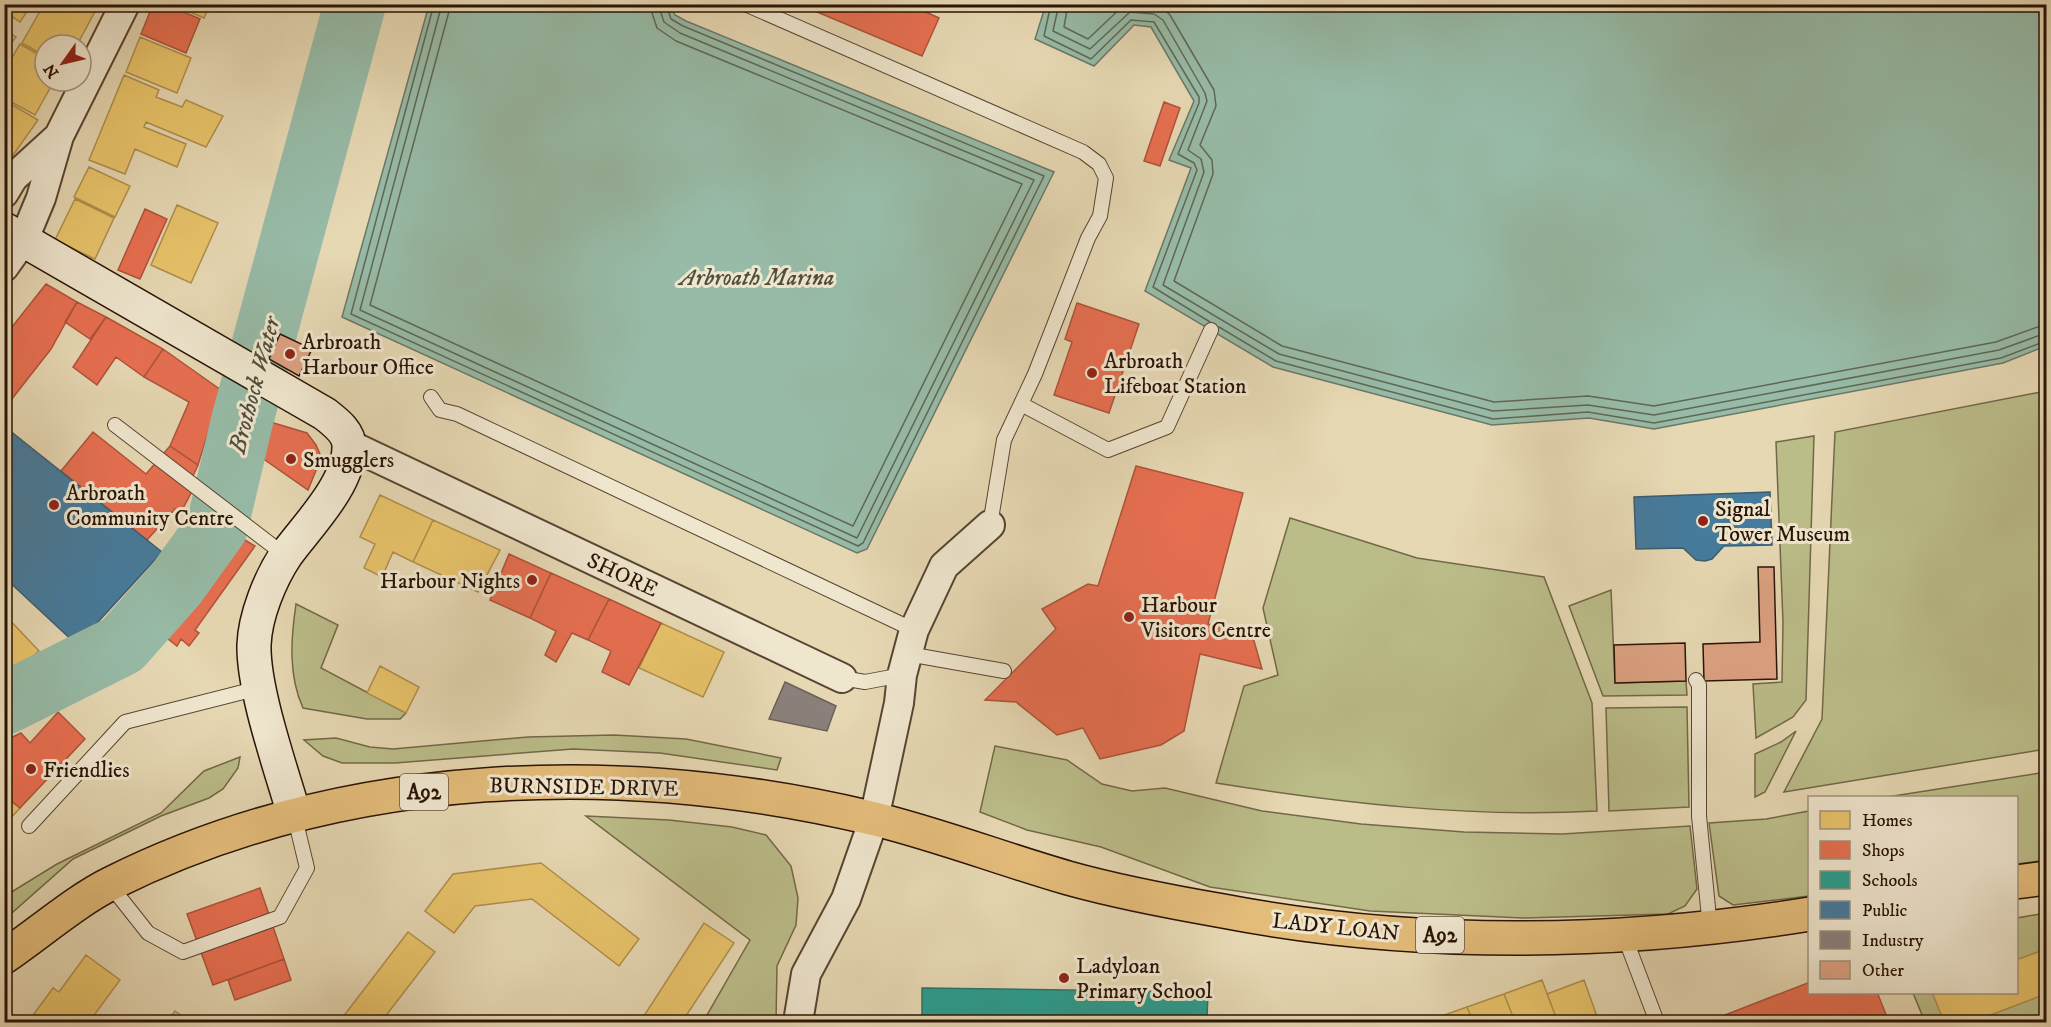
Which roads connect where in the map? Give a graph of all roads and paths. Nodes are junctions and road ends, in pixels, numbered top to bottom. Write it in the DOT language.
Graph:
graph roads {
  1 [pos="125,4"];
  2 [pos="745,4"];
  3 [pos="59,136"];
  4 [pos="4,193"];
  5 [pos="14,234"];
  6 [pos="4,267"];
  7 [pos="1211,330"];
  8 [pos="431,397"];
  9 [pos="1021,404"];
  10 [pos="115,425"];
  11 [pos="350,445"];
  12 [pos="990,525"];
  13 [pos="286,556"];
  14 [pos="908,653"];
  15 [pos="1004,671"];
  16 [pos="842,678"];
  17 [pos="1696,680"];
  18 [pos="259,688"];
  19 [pos="294,814"];
  20 [pos="874,819"];
  21 [pos="29,826"];
  22 [pos="2046,878"];
  23 [pos="2018,882"];
  24 [pos="109,884"];
  25 [pos="1808,914"];
  26 [pos="1710,928"];
  27 [pos="1624,935"];
  28 [pos="4,957"];
  29 [pos="798,1023"];
  30 [pos="1657,1023"];
  1 -- 3 [label="street"];
  2 -- 9 [label="lane"];
  3 -- 4 [label="street"];
  3 -- 5 [label="street"];
  5 -- 6 [label="street"];
  5 -- 11 [label="street"];
  7 -- 9 [label="lane"];
  8 -- 14 [label="lane"];
  9 -- 12 [label="lane"];
  10 -- 13 [label="lane"];
  11 -- 13 [label="street"];
  11 -- 16 [label="street, SHORE"];
  12 -- 14 [label="street"];
  13 -- 18 [label="street"];
  14 -- 15 [label="lane"];
  14 -- 16 [label="lane, SHORE"];
  14 -- 20 [label="street"];
  17 -- 26 [label="lane"];
  18 -- 19 [label="street"];
  18 -- 21 [label="lane"];
  19 -- 20 [label="main road, BURNSIDE DRIVE / A92"];
  19 -- 24 [label="main road, BURNSIDE DRIVE / A92"];
  19 -- 24 [label="lane"];
  20 -- 27 [label="main road, LADY LOAN / A92"];
  20 -- 29 [label="street"];
  22 -- 23 [label="main road"];
  24 -- 28 [label="main road, BURNSIDE DRIVE / A92"];
  25 -- 26 [label="main road, LADY LOAN / A92"];
  26 -- 27 [label="main road, LADY LOAN / A92"];
  27 -- 30 [label="lane"];
}
